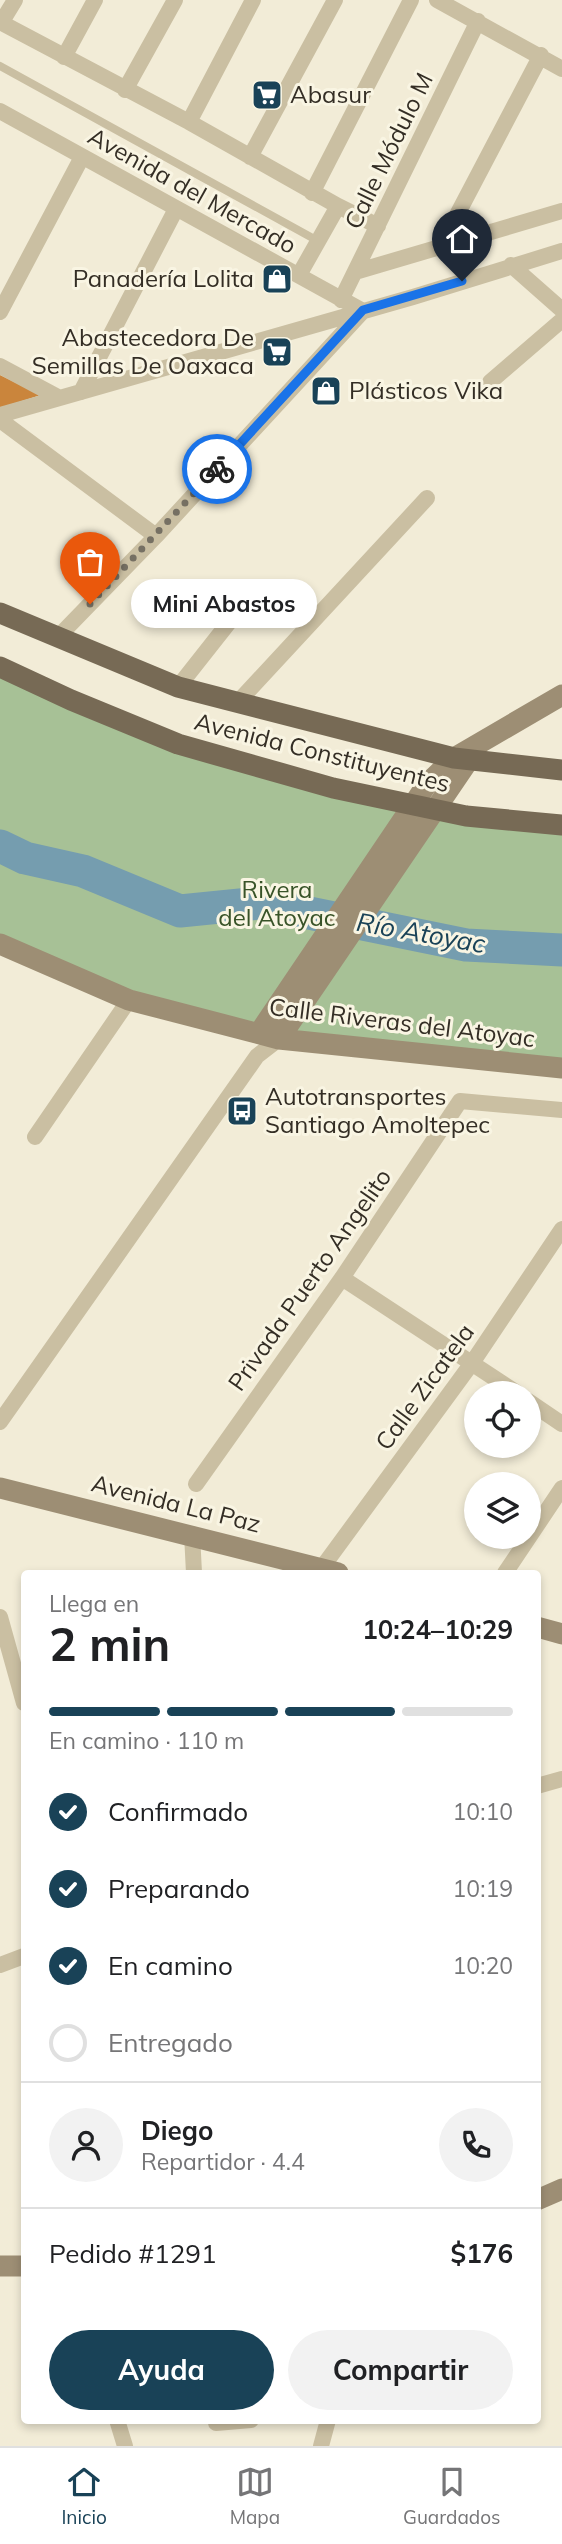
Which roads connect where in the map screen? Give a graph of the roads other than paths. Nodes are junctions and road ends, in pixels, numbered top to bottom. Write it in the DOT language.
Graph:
graph roads {
  1 [pos="15,0"];
  2 [pos="95,0"];
  3 [pos="174,0"];
  4 [pos="253,0"];
  5 [pos="335,0"];
  6 [pos="411,0"];
  7 [pos="437,0"];
  8 [pos="478,22"];
  9 [pos="1,23"];
  10 [pos="541,55"];
  11 [pos="64,57"];
  12 [pos="0,66"];
  13 [pos="562,69"];
  14 [pos="125,90"];
  15 [pos="0,111"];
  16 [pos="189,122"];
  17 [pos="82,157"];
  18 [pos="250,157"];
  19 [pos="312,193"];
  20 [pos="338,206"];
  21 [pos="176,209"];
  22 [pos="562,211"];
  23 [pos="378,226"];
  24 [pos="461,241"];
  25 [pos="318,242"];
  26 [pos="562,251"];
  27 [pos="511,265"];
  28 [pos="355,272"];
  29 [pos="299,275"];
  30 [pos="341,300"];
  31 [pos="363,310"];
  32 [pos="562,310"];
  33 [pos="0,312"];
  34 [pos="562,320"];
  35 [pos="0,366"];
  36 [pos="490,382"];
  37 [pos="81,392"];
  38 [pos="58,397"];
  39 [pos="0,417"];
  40 [pos="427,498"];
  41 [pos="156,536"];
  42 [pos="0,612"];
  43 [pos="234,616"];
  44 [pos="57,638"];
  45 [pos="0,667"];
  46 [pos="178,687"];
  47 [pos="562,695"];
  48 [pos="238,702"];
  49 [pos="461,759"];
  50 [pos="562,770"];
  51 [pos="562,825"];
  52 [pos="1,947"];
  53 [pos="129,1000"];
  54 [pos="289,1008"];
  55 [pos="259,1033"];
  56 [pos="279,1039"];
  57 [pos="257,1056"];
  58 [pos="562,1068"];
  59 [pos="562,1110"];
  60 [pos="35,1137"];
  61 [pos="562,1229"];
  62 [pos="342,1278"];
  63 [pos="472,1363"];
  64 [pos="499,1381"];
  65 [pos="541,1410"];
  66 [pos="0,1422"];
  67 [pos="562,1424"];
  68 [pos="196,1484"];
  69 [pos="0,1488"];
  70 [pos="562,1488"];
  71 [pos="192,1534"];
  72 [pos="194,1570"];
  73 [pos="326,1570"];
  74 [pos="331,1570"];
  75 [pos="507,1570"];
  76 [pos="0,1617"];
  77 [pos="541,1629"];
  78 [pos="562,1634"];
  79 [pos="21,1692"];
  80 [pos="562,1779"];
  81 [pos="541,1785"];
  82 [pos="21,1957"];
  83 [pos="0,1965"];
  84 [pos="562,2189"];
  85 [pos="541,2198"];
  86 [pos="0,2266"];
  87 [pos="21,2266"];
  88 [pos="118,2424"];
  89 [pos="327,2424"];
  90 [pos="125,2446"];
  91 [pos="321,2446"];
  1 -- 9 [label="street"];
  2 -- 11 [label="street"];
  3 -- 14 [label="street"];
  4 -- 16 [label="street"];
  5 -- 18 [label="street"];
  6 -- 19 [label="street"];
  7 -- 8 [label="street"];
  8 -- 10 [label="street"];
  8 -- 23 [label="street, Calle Módulo M"];
  9 -- 11 [label="street"];
  10 -- 13 [label="street"];
  10 -- 24 [label="street"];
  11 -- 14 [label="street"];
  12 -- 25 [label="lane"];
  14 -- 16 [label="street"];
  15 -- 17 [label="street, Avenida del Mercado"];
  16 -- 18 [label="street"];
  17 -- 21 [label="street, Avenida del Mercado"];
  17 -- 33 [label="street"];
  18 -- 19 [label="street"];
  19 -- 20 [label="street"];
  20 -- 23 [label="street"];
  20 -- 25 [label="street"];
  21 -- 29 [label="street, Avenida del Mercado"];
  21 -- 37 [label="street"];
  22 -- 24 [label="street"];
  23 -- 28 [label="street, Calle Módulo M"];
  24 -- 28 [label="street"];
  25 -- 29 [label="street"];
  26 -- 27 [label="street"];
  27 -- 31 [label="street"];
  27 -- 32 [label="street"];
  28 -- 30 [label="street, Calle Módulo M"];
  29 -- 30 [label="street, Avenida del Mercado"];
  30 -- 31 [label="street, Avenida del Mercado"];
  31 -- 37 [label="street"];
  31 -- 41 [label="street"];
  34 -- 36 [label="street"];
  35 -- 38 [label="street"];
  37 -- 38 [label="street"];
  38 -- 39 [label="street"];
  39 -- 41 [label="street"];
  40 -- 48 [label="street"];
  41 -- 44 [label="street"];
  42 -- 44 [label="main road, Avenida Constituyentes"];
  43 -- 46 [label="street"];
  44 -- 46 [label="main road, Avenida Constituyentes"];
  45 -- 51 [label="main road, Avenida Constituyentes"];
  46 -- 48 [label="main road, Avenida Constituyentes"];
  47 -- 49 [label="street"];
  48 -- 49 [label="main road, Avenida Constituyentes"];
  49 -- 50 [label="main road, Avenida Constituyentes"];
  49 -- 54 [label="street"];
  52 -- 53 [label="street, Calle Riveras del Atoyac"];
  53 -- 55 [label="street, Calle Riveras del Atoyac"];
  53 -- 60 [label="street"];
  54 -- 55 [label="street"];
  54 -- 56 [label="street"];
  55 -- 56 [label="street, Calle Riveras del Atoyac"];
  55 -- 57 [label="street"];
  56 -- 57 [label="street"];
  56 -- 58 [label="street, Calle Riveras del Atoyac"];
  57 -- 66 [label="street"];
  59 -- 62 [label="street, Privada Puerto Angelito"];
  61 -- 63 [label="street, Calle Zicatela"];
  62 -- 63 [label="street"];
  62 -- 68 [label="street, Privada Puerto Angelito"];
  63 -- 64 [label="street"];
  63 -- 74 [label="street, Calle Zicatela"];
  65 -- 67 [label="street"];
  69 -- 71 [label="street, Avenida La Paz"];
  70 -- 75 [label="street"];
  71 -- 72 [label="street"];
  71 -- 73 [label="street, Avenida La Paz"];
  76 -- 79 [label="street"];
  77 -- 78 [label="street"];
  80 -- 81 [label="street"];
  82 -- 83 [label="street"];
  84 -- 85 [label="street"];
  86 -- 87 [label="street"];
  88 -- 90 [label="street"];
  89 -- 91 [label="street"];
}
